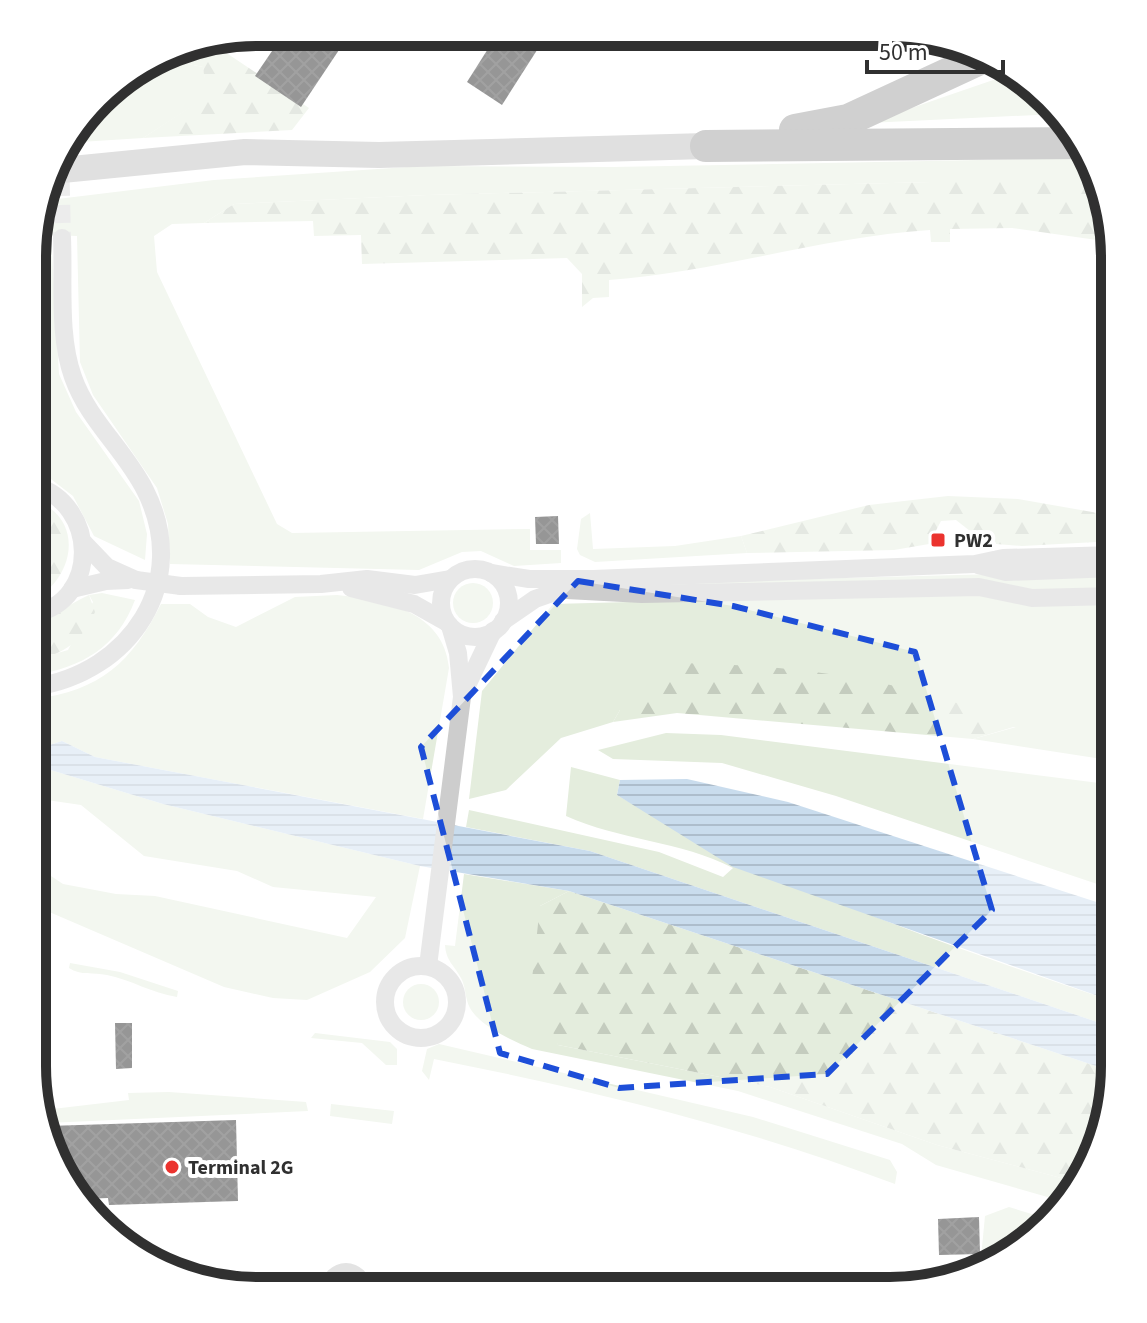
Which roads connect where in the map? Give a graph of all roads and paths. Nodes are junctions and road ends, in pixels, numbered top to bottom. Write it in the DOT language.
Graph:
graph roads {
  1 [pos="972,63"];
  2 [pos="1067,143"];
  3 [pos="706,146"];
  4 [pos="245,152"];
  5 [pos="379,155"];
  6 [pos="70,159"];
  7 [pos="65,170"];
  8 [pos="58,187"];
  9 [pos="62,238"];
  10 [pos="46,491"];
  11 [pos="84,543"];
  12 [pos="1101,555"];
  13 [pos="975,564"];
  14 [pos="1101,569"];
  15 [pos="491,573"];
  16 [pos="450,579"];
  17 [pos="593,579"];
  18 [pos="136,580"];
  19 [pos="321,584"];
  20 [pos="72,589"];
  21 [pos="561,590"];
  22 [pos="1101,596"];
  23 [pos="46,608"];
  24 [pos="448,624"];
  25 [pos="498,626"];
  26 [pos="46,686"];
  27 [pos="462,697"];
  28 [pos="428,966"];
  1 -- 3 [label="highway"];
  2 -- 3 [label="highway"];
  3 -- 5 [label="main road"];
  4 -- 5 [label="main road"];
  4 -- 6 [label="street"];
  4 -- 7 [label="main road"];
  5 -- 8 [label="main road"];
  9 -- 26 [label="street"];
  10 -- 11 [label="street"];
  11 -- 18 [label="street"];
  11 -- 20 [label="street"];
  12 -- 13 [label="street"];
  13 -- 14 [label="street"];
  13 -- 17 [label="street"];
  15 -- 16 [label="street"];
  15 -- 17 [label="street"];
  15 -- 25 [label="street"];
  16 -- 19 [label="street"];
  16 -- 24 [label="street"];
  17 -- 21 [label="street"];
  18 -- 19 [label="street, bridge"];
  18 -- 20 [label="street"];
  19 -- 24 [label="street"];
  20 -- 23 [label="street"];
  21 -- 22 [label="street"];
  21 -- 25 [label="street"];
  24 -- 25 [label="street"];
  24 -- 27 [label="street"];
  25 -- 27 [label="street"];
  27 -- 28 [label="street"];
  28 -- 28 [label="street"];
}
